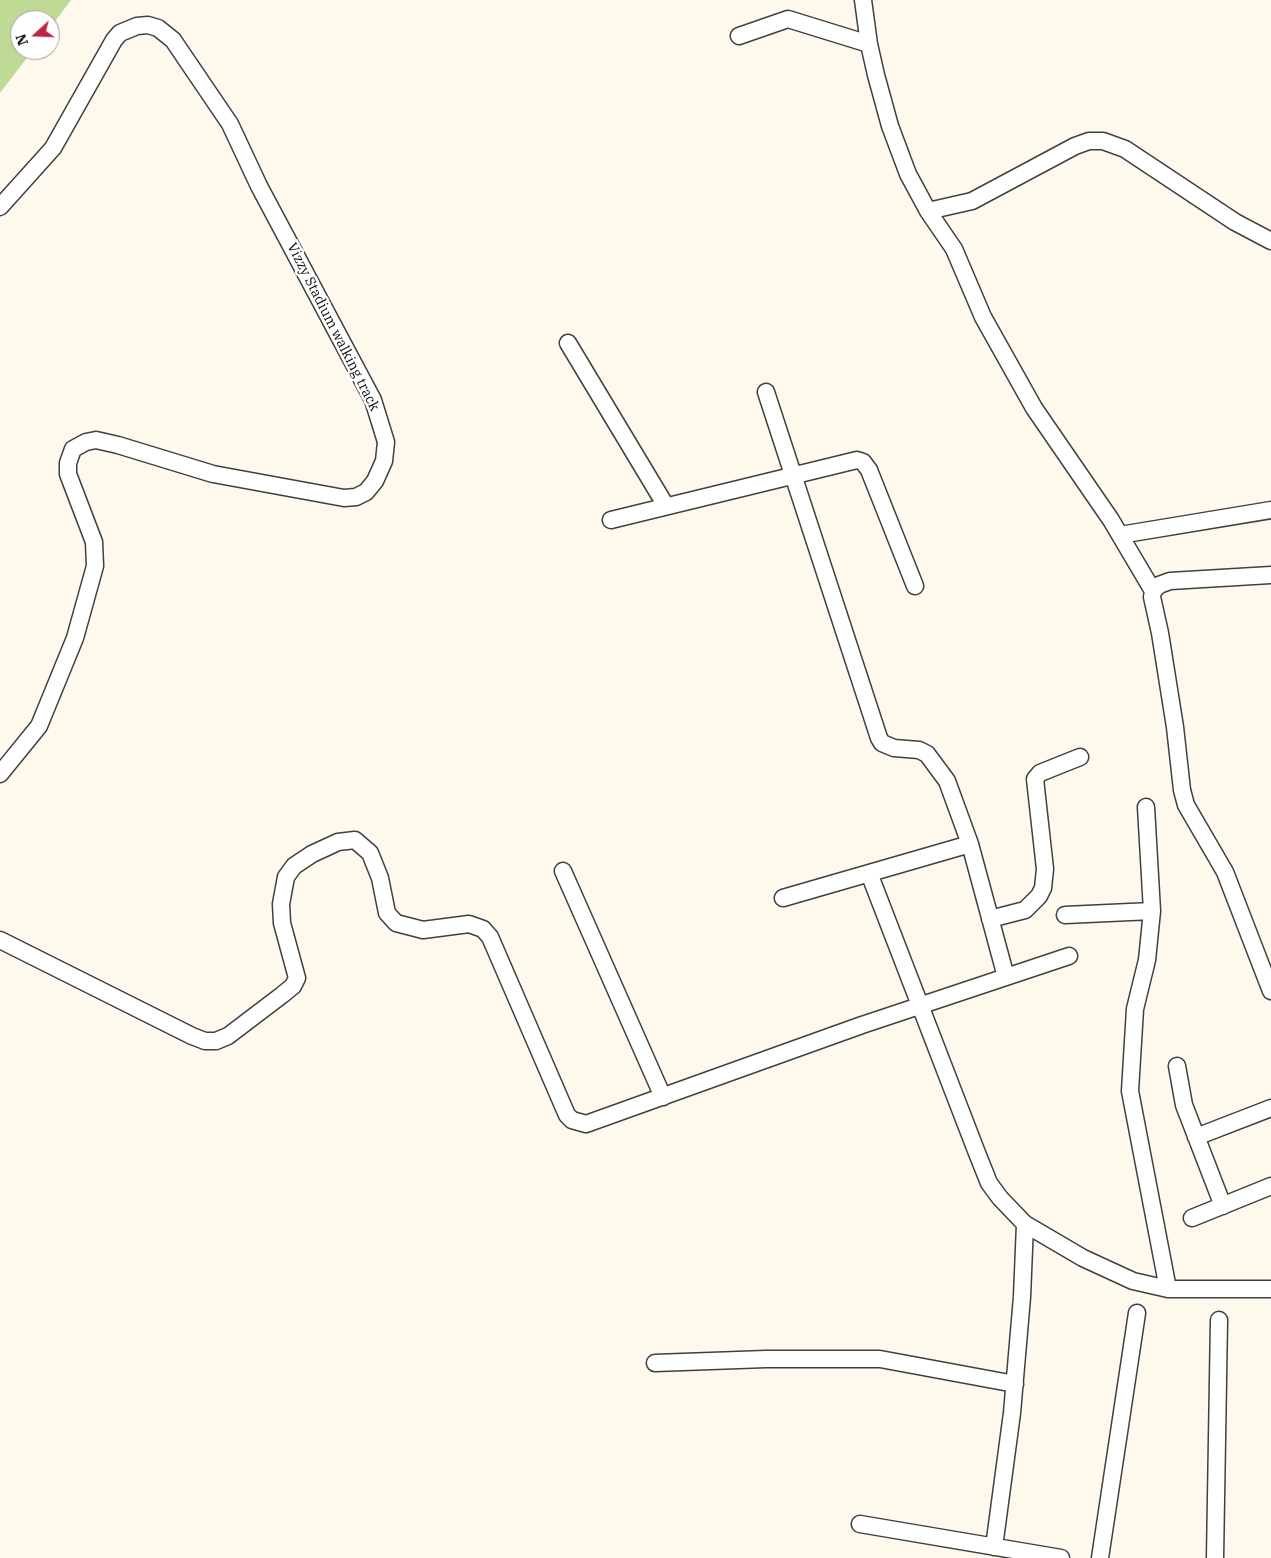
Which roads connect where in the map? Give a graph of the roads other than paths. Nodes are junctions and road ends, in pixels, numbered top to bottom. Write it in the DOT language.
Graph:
graph roads {
  1 [pos="864,0"];
  2 [pos="739,36"];
  3 [pos="869,44"];
  4 [pos="0,207"];
  5 [pos="928,212"];
  6 [pos="1271,241"];
  7 [pos="568,343"];
  8 [pos="766,392"];
  9 [pos="793,474"];
  10 [pos="666,506"];
  11 [pos="1271,510"];
  12 [pos="611,520"];
  13 [pos="1120,535"];
  14 [pos="1271,575"];
  15 [pos="915,586"];
  16 [pos="1153,590"];
  17 [pos="1080,757"];
  18 [pos="0,774"];
  19 [pos="1146,807"];
  20 [pos="970,844"];
  21 [pos="563,871"];
  22 [pos="869,873"];
  23 [pos="783,898"];
  24 [pos="1152,911"];
  25 [pos="1065,915"];
  26 [pos="990,919"];
  27 [pos="0,940"];
  28 [pos="1069,956"];
  29 [pos="1006,977"];
  30 [pos="1271,992"];
  31 [pos="920,1005"];
  32 [pos="1177,1066"];
  33 [pos="663,1097"];
  34 [pos="1271,1108"];
  35 [pos="1196,1137"];
  36 [pos="1271,1186"];
  37 [pos="1223,1206"];
  38 [pos="1192,1218"];
  39 [pos="1025,1224"];
  40 [pos="1168,1289"];
  41 [pos="1271,1289"];
  42 [pos="1136,1313"];
  43 [pos="1219,1320"];
  44 [pos="655,1363"];
  45 [pos="1015,1384"];
  46 [pos="860,1524"];
  47 [pos="994,1547"];
  48 [pos="1061,1558"];
  49 [pos="1100,1558"];
  50 [pos="1215,1558"];
  1 -- 3 [label="street"];
  2 -- 3 [label="street"];
  3 -- 5 [label="street"];
  4 -- 18 [label="street, Vizzy Stadium walking track"];
  5 -- 6 [label="street"];
  5 -- 13 [label="street"];
  7 -- 10 [label="street"];
  8 -- 9 [label="street"];
  9 -- 10 [label="street"];
  9 -- 15 [label="street"];
  9 -- 20 [label="street"];
  10 -- 12 [label="street"];
  11 -- 13 [label="street"];
  13 -- 16 [label="street"];
  14 -- 16 [label="street"];
  16 -- 30 [label="street"];
  17 -- 26 [label="street"];
  19 -- 24 [label="street"];
  20 -- 22 [label="street"];
  20 -- 26 [label="street"];
  21 -- 33 [label="street"];
  22 -- 23 [label="street"];
  22 -- 31 [label="street"];
  24 -- 25 [label="street"];
  24 -- 40 [label="street"];
  26 -- 29 [label="street"];
  27 -- 33 [label="street"];
  28 -- 29 [label="street"];
  29 -- 31 [label="street"];
  31 -- 33 [label="street"];
  31 -- 39 [label="street"];
  32 -- 35 [label="street"];
  34 -- 35 [label="street"];
  35 -- 37 [label="street"];
  36 -- 37 [label="street"];
  37 -- 38 [label="street"];
  39 -- 40 [label="street"];
  39 -- 45 [label="street"];
  40 -- 41 [label="street"];
  42 -- 49 [label="street"];
  43 -- 50 [label="street"];
  44 -- 45 [label="street"];
  45 -- 47 [label="street"];
  46 -- 47 [label="street"];
  47 -- 48 [label="street"];
}
